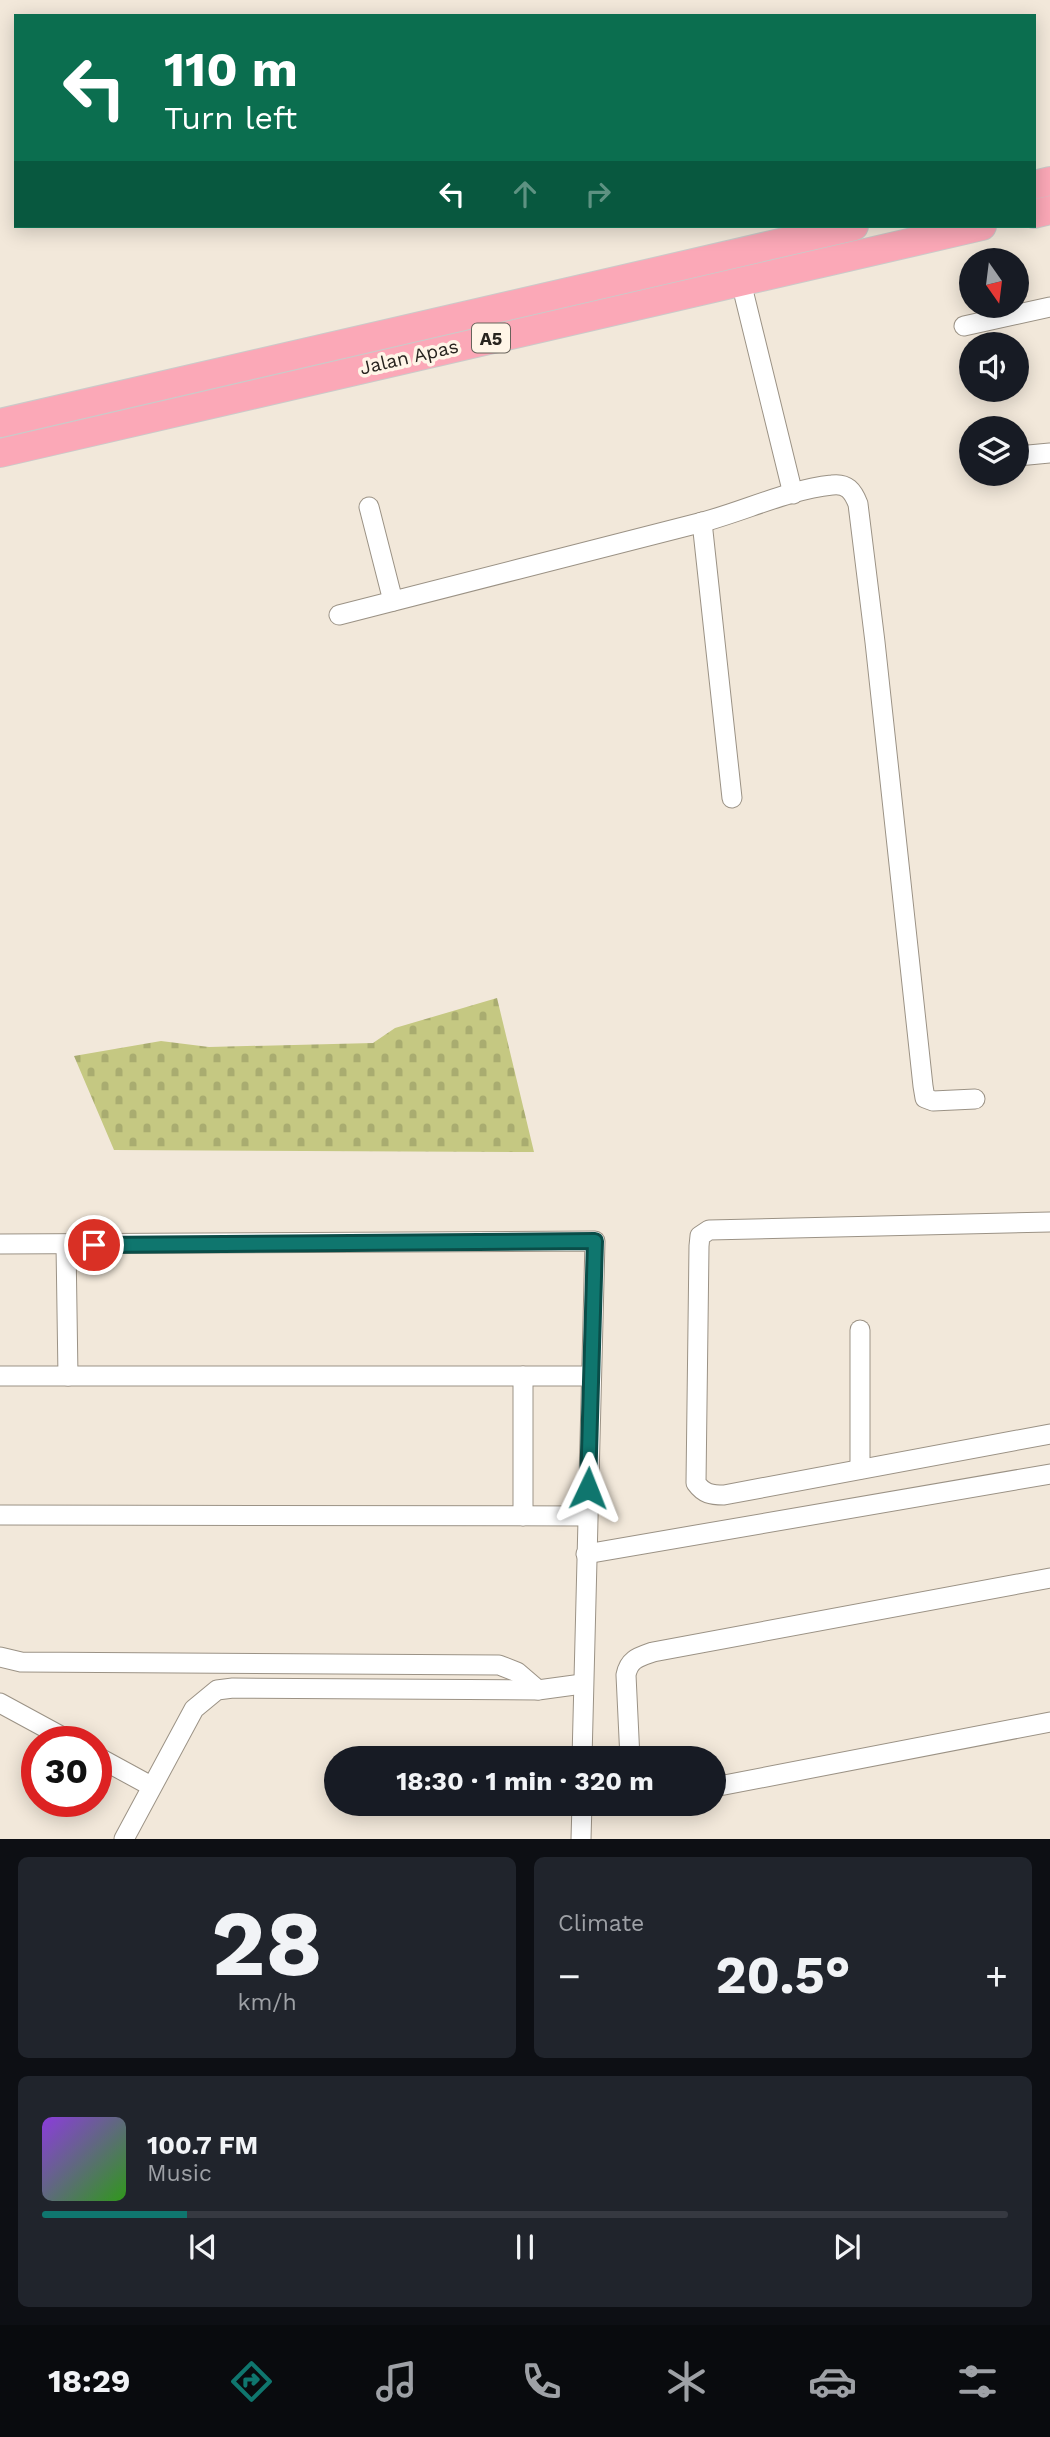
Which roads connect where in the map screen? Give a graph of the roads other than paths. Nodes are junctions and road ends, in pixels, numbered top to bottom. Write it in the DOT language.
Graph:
graph roads {
  1 [pos="845,228"];
  2 [pos="973,228"];
  3 [pos="741,282"];
  4 [pos="1050,307"];
  5 [pos="964,326"];
  6 [pos="418,327"];
  7 [pos="493,338"];
  8 [pos="0,423"];
  9 [pos="0,453"];
  10 [pos="1050,453"];
  11 [pos="1029,455"];
  12 [pos="793,494"];
  13 [pos="369,507"];
  14 [pos="702,522"];
  15 [pos="393,601"];
  16 [pos="339,615"];
  17 [pos="732,798"];
  18 [pos="975,1099"];
  19 [pos="1050,1222"];
  20 [pos="0,1244"];
  21 [pos="66,1245"];
  22 [pos="860,1330"];
  23 [pos="0,1376"];
  24 [pos="68,1376"];
  25 [pos="523,1376"];
  26 [pos="591,1376"];
  27 [pos="1050,1434"];
  28 [pos="860,1469"];
  29 [pos="1050,1474"];
  30 [pos="0,1514"];
  31 [pos="523,1516"];
  32 [pos="587,1516"];
  33 [pos="586,1554"];
  34 [pos="1050,1578"];
  35 [pos="0,1657"];
  36 [pos="582,1684"];
  37 [pos="538,1690"];
  38 [pos="0,1703"];
  39 [pos="1050,1722"];
  40 [pos="42,1726"];
  41 [pos="582,1746"];
  42 [pos="629,1746"];
  43 [pos="112,1765"];
  44 [pos="726,1785"];
  45 [pos="151,1786"];
  46 [pos="582,1816"];
  47 [pos="124,1839"];
  48 [pos="582,1839"];
  1 -- 6 [label="highway, Jalan Apas / A5"];
  2 -- 3 [label="highway, Jalan Apas / A5"];
  3 -- 7 [label="highway, Jalan Apas / A5"];
  3 -- 12 [label="street"];
  4 -- 5 [label="street"];
  6 -- 7 [label="highway"];
  6 -- 8 [label="highway, Jalan Apas / A5"];
  7 -- 9 [label="highway, Jalan Apas / A5"];
  10 -- 11 [label="street"];
  12 -- 14 [label="street"];
  12 -- 18 [label="street"];
  13 -- 15 [label="street"];
  14 -- 15 [label="street"];
  14 -- 17 [label="street"];
  15 -- 16 [label="street"];
  19 -- 28 [label="street"];
  20 -- 21 [label="street"];
  21 -- 24 [label="street"];
  21 -- 26 [label="street"];
  22 -- 28 [label="street"];
  23 -- 24 [label="street"];
  24 -- 25 [label="street"];
  25 -- 26 [label="street"];
  25 -- 31 [label="street"];
  26 -- 32 [label="street"];
  27 -- 28 [label="street"];
  29 -- 33 [label="street"];
  30 -- 31 [label="street"];
  31 -- 32 [label="street"];
  32 -- 33 [label="street"];
  33 -- 36 [label="street"];
  34 -- 42 [label="street"];
  35 -- 37 [label="street"];
  36 -- 37 [label="street"];
  36 -- 41 [label="street"];
  37 -- 45 [label="street"];
  38 -- 40 [label="street"];
  39 -- 44 [label="street"];
  43 -- 45 [label="street"];
  45 -- 47 [label="street"];
  46 -- 48 [label="street"];
}
